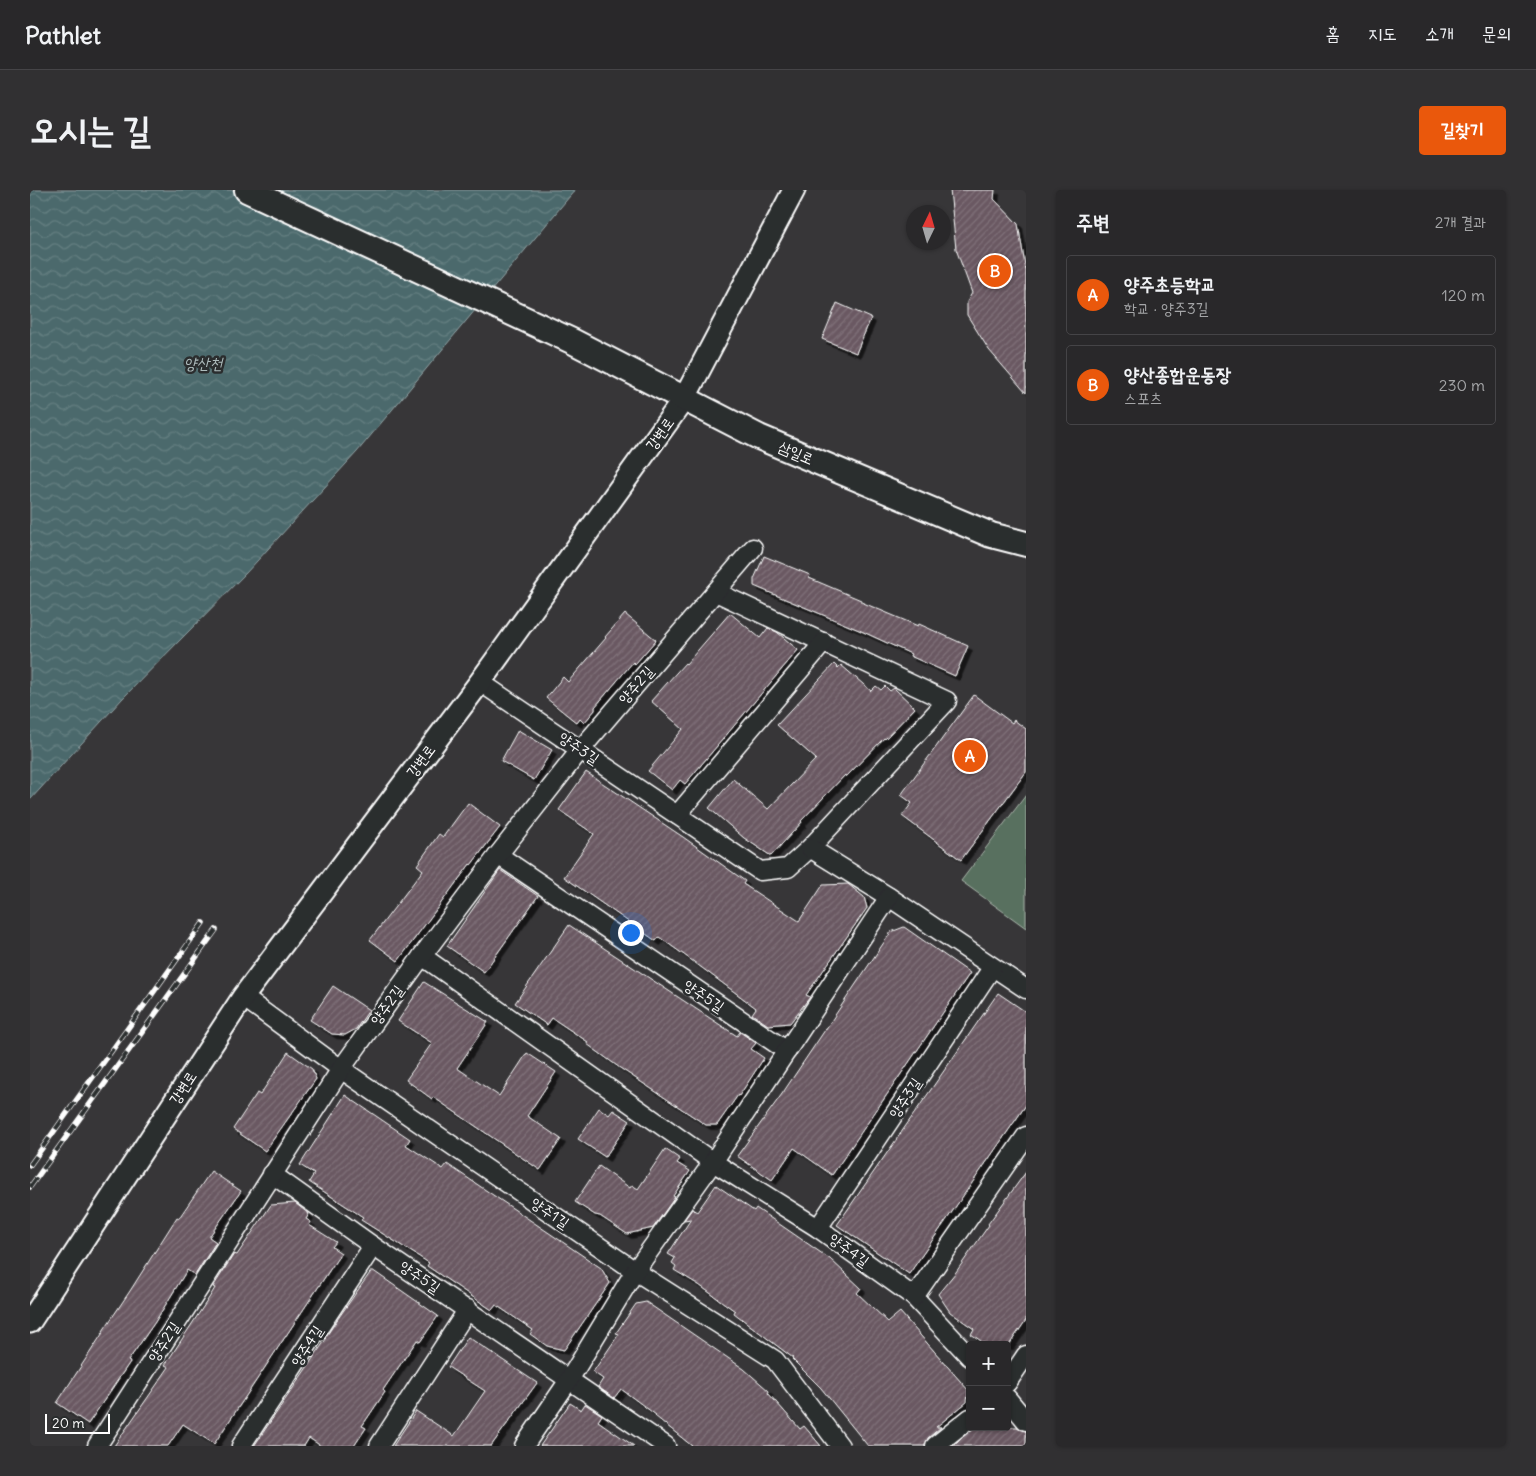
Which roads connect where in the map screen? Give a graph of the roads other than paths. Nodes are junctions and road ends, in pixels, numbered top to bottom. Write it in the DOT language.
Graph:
graph roads {
  1 [pos="247,190"];
  2 [pos="794,190"];
  3 [pos="684,399"];
  4 [pos="1026,544"];
  5 [pos="753,548"];
  6 [pos="716,592"];
  7 [pos="824,642"];
  8 [pos="480,682"];
  9 [pos="581,749"];
  10 [pos="677,815"];
  11 [pos="810,848"];
  12 [pos="498,855"];
  13 [pos="889,897"];
  14 [pos="422,956"];
  15 [pos="992,968"];
  16 [pos="1026,989"];
  17 [pos="243,997"];
  18 [pos="787,1051"];
  19 [pos="341,1069"];
  20 [pos="1026,1136"];
  21 [pos="713,1162"];
  22 [pos="272,1174"];
  23 [pos="818,1228"];
  24 [pos="373,1246"];
  25 [pos="635,1271"];
  26 [pos="914,1297"];
  27 [pos="468,1310"];
  28 [pos="30,1322"];
  29 [pos="966,1353"];
  30 [pos="1026,1355"];
  31 [pos="1011,1377"];
  32 [pos="569,1380"];
  33 [pos="1011,1403"];
  34 [pos="966,1421"];
  35 [pos="1026,1421"];
  36 [pos="97,1446"];
  37 [pos="241,1446"];
  38 [pos="379,1446"];
  39 [pos="524,1446"];
  40 [pos="666,1446"];
  41 [pos="840,1446"];
  42 [pos="936,1446"];
  1 -- 3 [label="main road, 삼일로"];
  2 -- 3 [label="street, 강변로"];
  3 -- 4 [label="main road, 삼일로"];
  3 -- 8 [label="street, 강변로"];
  5 -- 6 [label="street, 양주2길"];
  6 -- 7 [label="street"];
  6 -- 9 [label="street, 양주2길"];
  7 -- 10 [label="street"];
  7 -- 11 [label="street, 양주3길"];
  8 -- 9 [label="street, 양주3길"];
  8 -- 17 [label="street, 강변로"];
  9 -- 10 [label="street, 양주3길"];
  9 -- 12 [label="street, 양주2길"];
  10 -- 11 [label="street, 양주3길"];
  11 -- 13 [label="street"];
  12 -- 14 [label="street, 양주2길"];
  12 -- 18 [label="street, 양주5길"];
  13 -- 15 [label="street"];
  13 -- 18 [label="street"];
  14 -- 19 [label="street, 양주2길"];
  14 -- 21 [label="street"];
  15 -- 16 [label="street"];
  15 -- 23 [label="street, 양주3길"];
  17 -- 19 [label="street, 양주1길"];
  17 -- 28 [label="street, 강변로"];
  18 -- 21 [label="street"];
  19 -- 22 [label="street, 양주2길"];
  19 -- 25 [label="street, 양주1길"];
  20 -- 26 [label="street"];
  21 -- 23 [label="street, 양주4길"];
  21 -- 25 [label="street"];
  22 -- 24 [label="street, 양주5길"];
  22 -- 36 [label="street, 양주2길"];
  23 -- 26 [label="street, 양주4길"];
  24 -- 27 [label="street, 양주5길"];
  24 -- 37 [label="street, 양주4길"];
  25 -- 32 [label="street"];
  25 -- 41 [label="street, 양주1길"];
  26 -- 29 [label="street, 양주4길"];
  27 -- 32 [label="street, 양주5길"];
  27 -- 38 [label="street"];
  30 -- 31 [label="street"];
  32 -- 39 [label="street"];
  32 -- 40 [label="street, 양주5길"];
  33 -- 35 [label="street"];
  34 -- 42 [label="street"];
}
